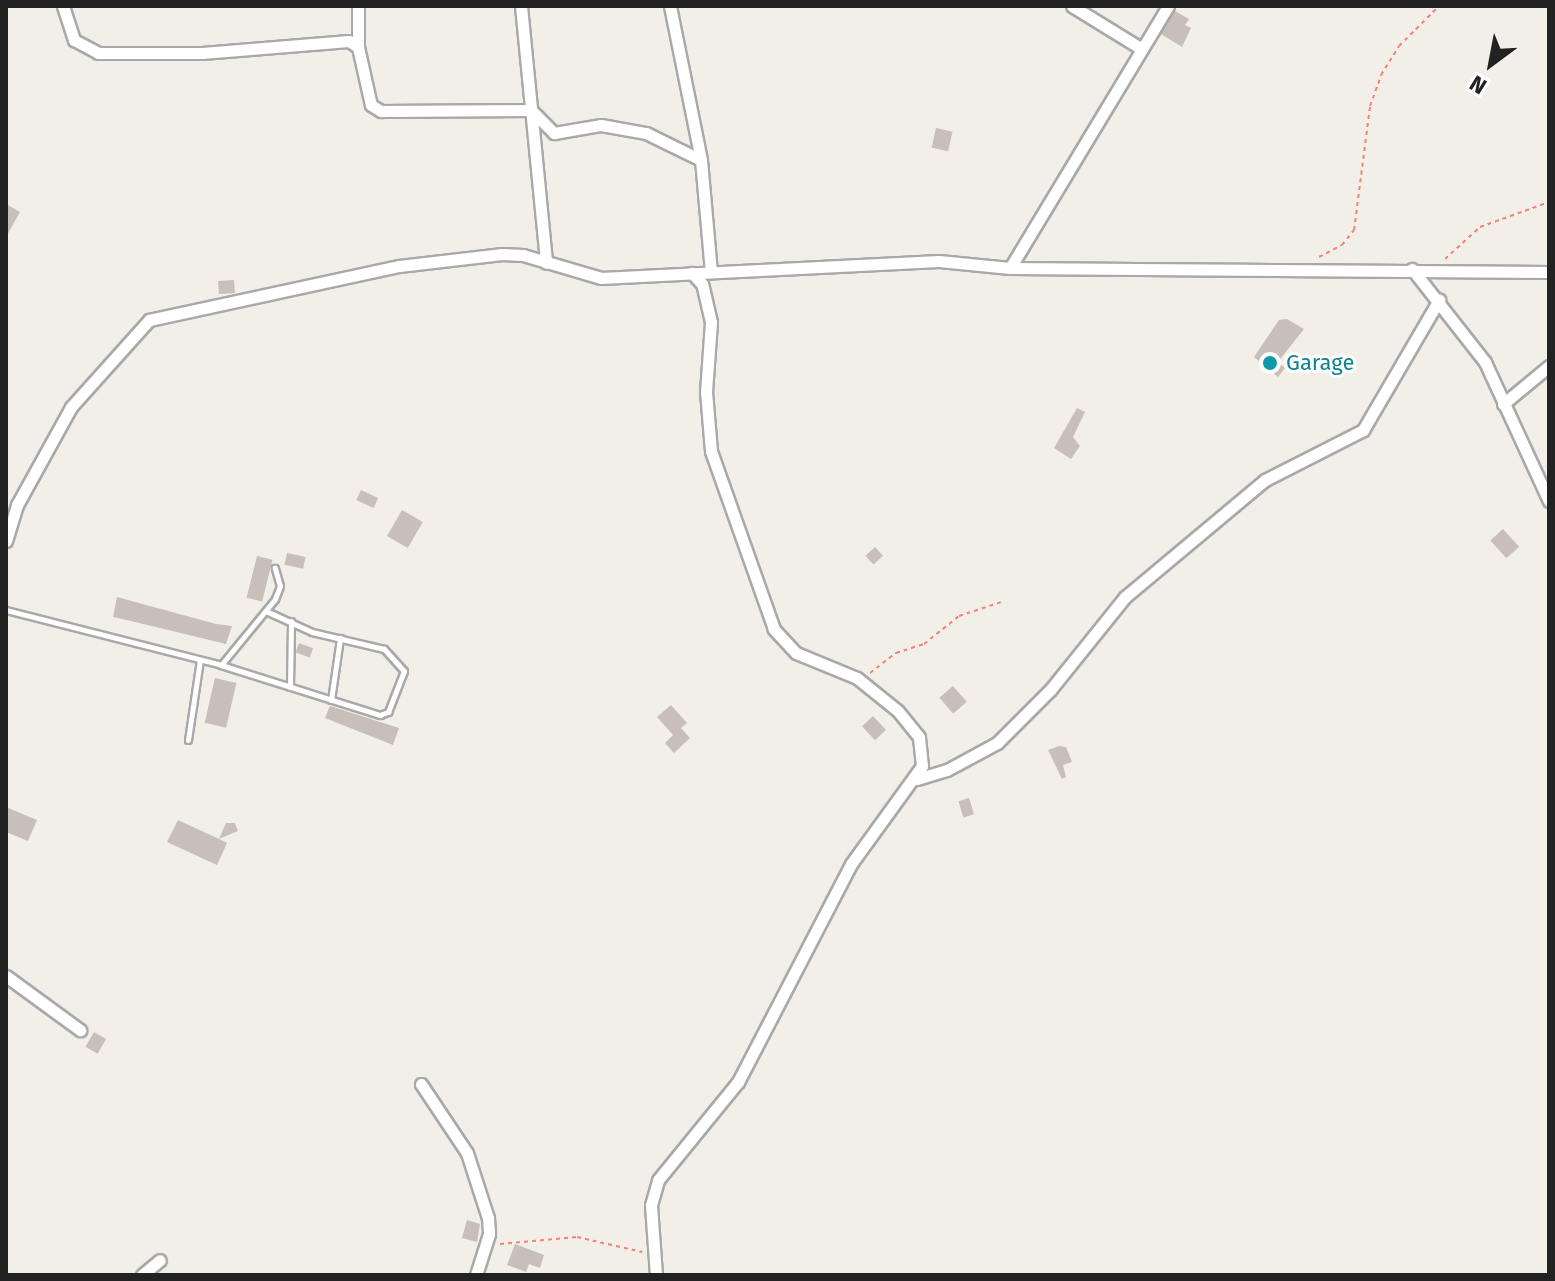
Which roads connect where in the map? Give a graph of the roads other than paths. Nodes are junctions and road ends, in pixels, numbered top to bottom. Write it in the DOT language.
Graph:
graph roads {
  1 [pos="63,6"];
  2 [pos="358,6"];
  3 [pos="521,6"];
  4 [pos="670,6"];
  5 [pos="1072,6"];
  6 [pos="1168,6"];
  7 [pos="358,47"];
  8 [pos="1142,49"];
  9 [pos="531,110"];
  10 [pos="701,160"];
  11 [pos="546,263"];
  12 [pos="1010,268"];
  13 [pos="1412,269"];
  14 [pos="711,271"];
  15 [pos="1549,272"];
  16 [pos="692,273"];
  17 [pos="1439,300"];
  18 [pos="1549,366"];
  19 [pos="1503,404"];
  20 [pos="1549,501"];
  21 [pos="6,541"];
  22 [pos="275,568"];
  23 [pos="6,610"];
  24 [pos="266,611"];
  25 [pos="291,621"];
  26 [pos="340,638"];
  27 [pos="200,660"];
  28 [pos="221,665"];
  29 [pos="290,687"];
  30 [pos="331,700"];
  31 [pos="188,740"];
  32 [pos="917,779"];
  33 [pos="6,976"];
  34 [pos="80,1030"];
  35 [pos="421,1084"];
  36 [pos="160,1260"];
  37 [pos="142,1275"];
  38 [pos="476,1275"];
  39 [pos="656,1275"];
  1 -- 7 [label="street"];
  2 -- 7 [label="street"];
  3 -- 9 [label="street"];
  4 -- 10 [label="street"];
  5 -- 8 [label="street"];
  6 -- 8 [label="street"];
  7 -- 9 [label="street"];
  8 -- 12 [label="street"];
  9 -- 10 [label="street"];
  9 -- 11 [label="street"];
  10 -- 14 [label="street"];
  11 -- 16 [label="street"];
  11 -- 21 [label="street"];
  12 -- 13 [label="street"];
  12 -- 14 [label="street"];
  13 -- 15 [label="street"];
  13 -- 17 [label="street"];
  14 -- 16 [label="street"];
  16 -- 32 [label="street"];
  17 -- 19 [label="street"];
  17 -- 32 [label="street"];
  18 -- 19 [label="street"];
  19 -- 20 [label="street"];
  22 -- 24 [label="lane"];
  23 -- 27 [label="lane"];
  24 -- 25 [label="lane"];
  24 -- 28 [label="lane"];
  25 -- 26 [label="lane"];
  25 -- 29 [label="lane"];
  26 -- 30 [label="lane"];
  26 -- 30 [label="lane"];
  27 -- 28 [label="lane"];
  27 -- 31 [label="lane"];
  28 -- 29 [label="lane"];
  29 -- 30 [label="lane"];
  32 -- 39 [label="street"];
  33 -- 34 [label="street"];
  35 -- 38 [label="street"];
  36 -- 37 [label="street"];
}
